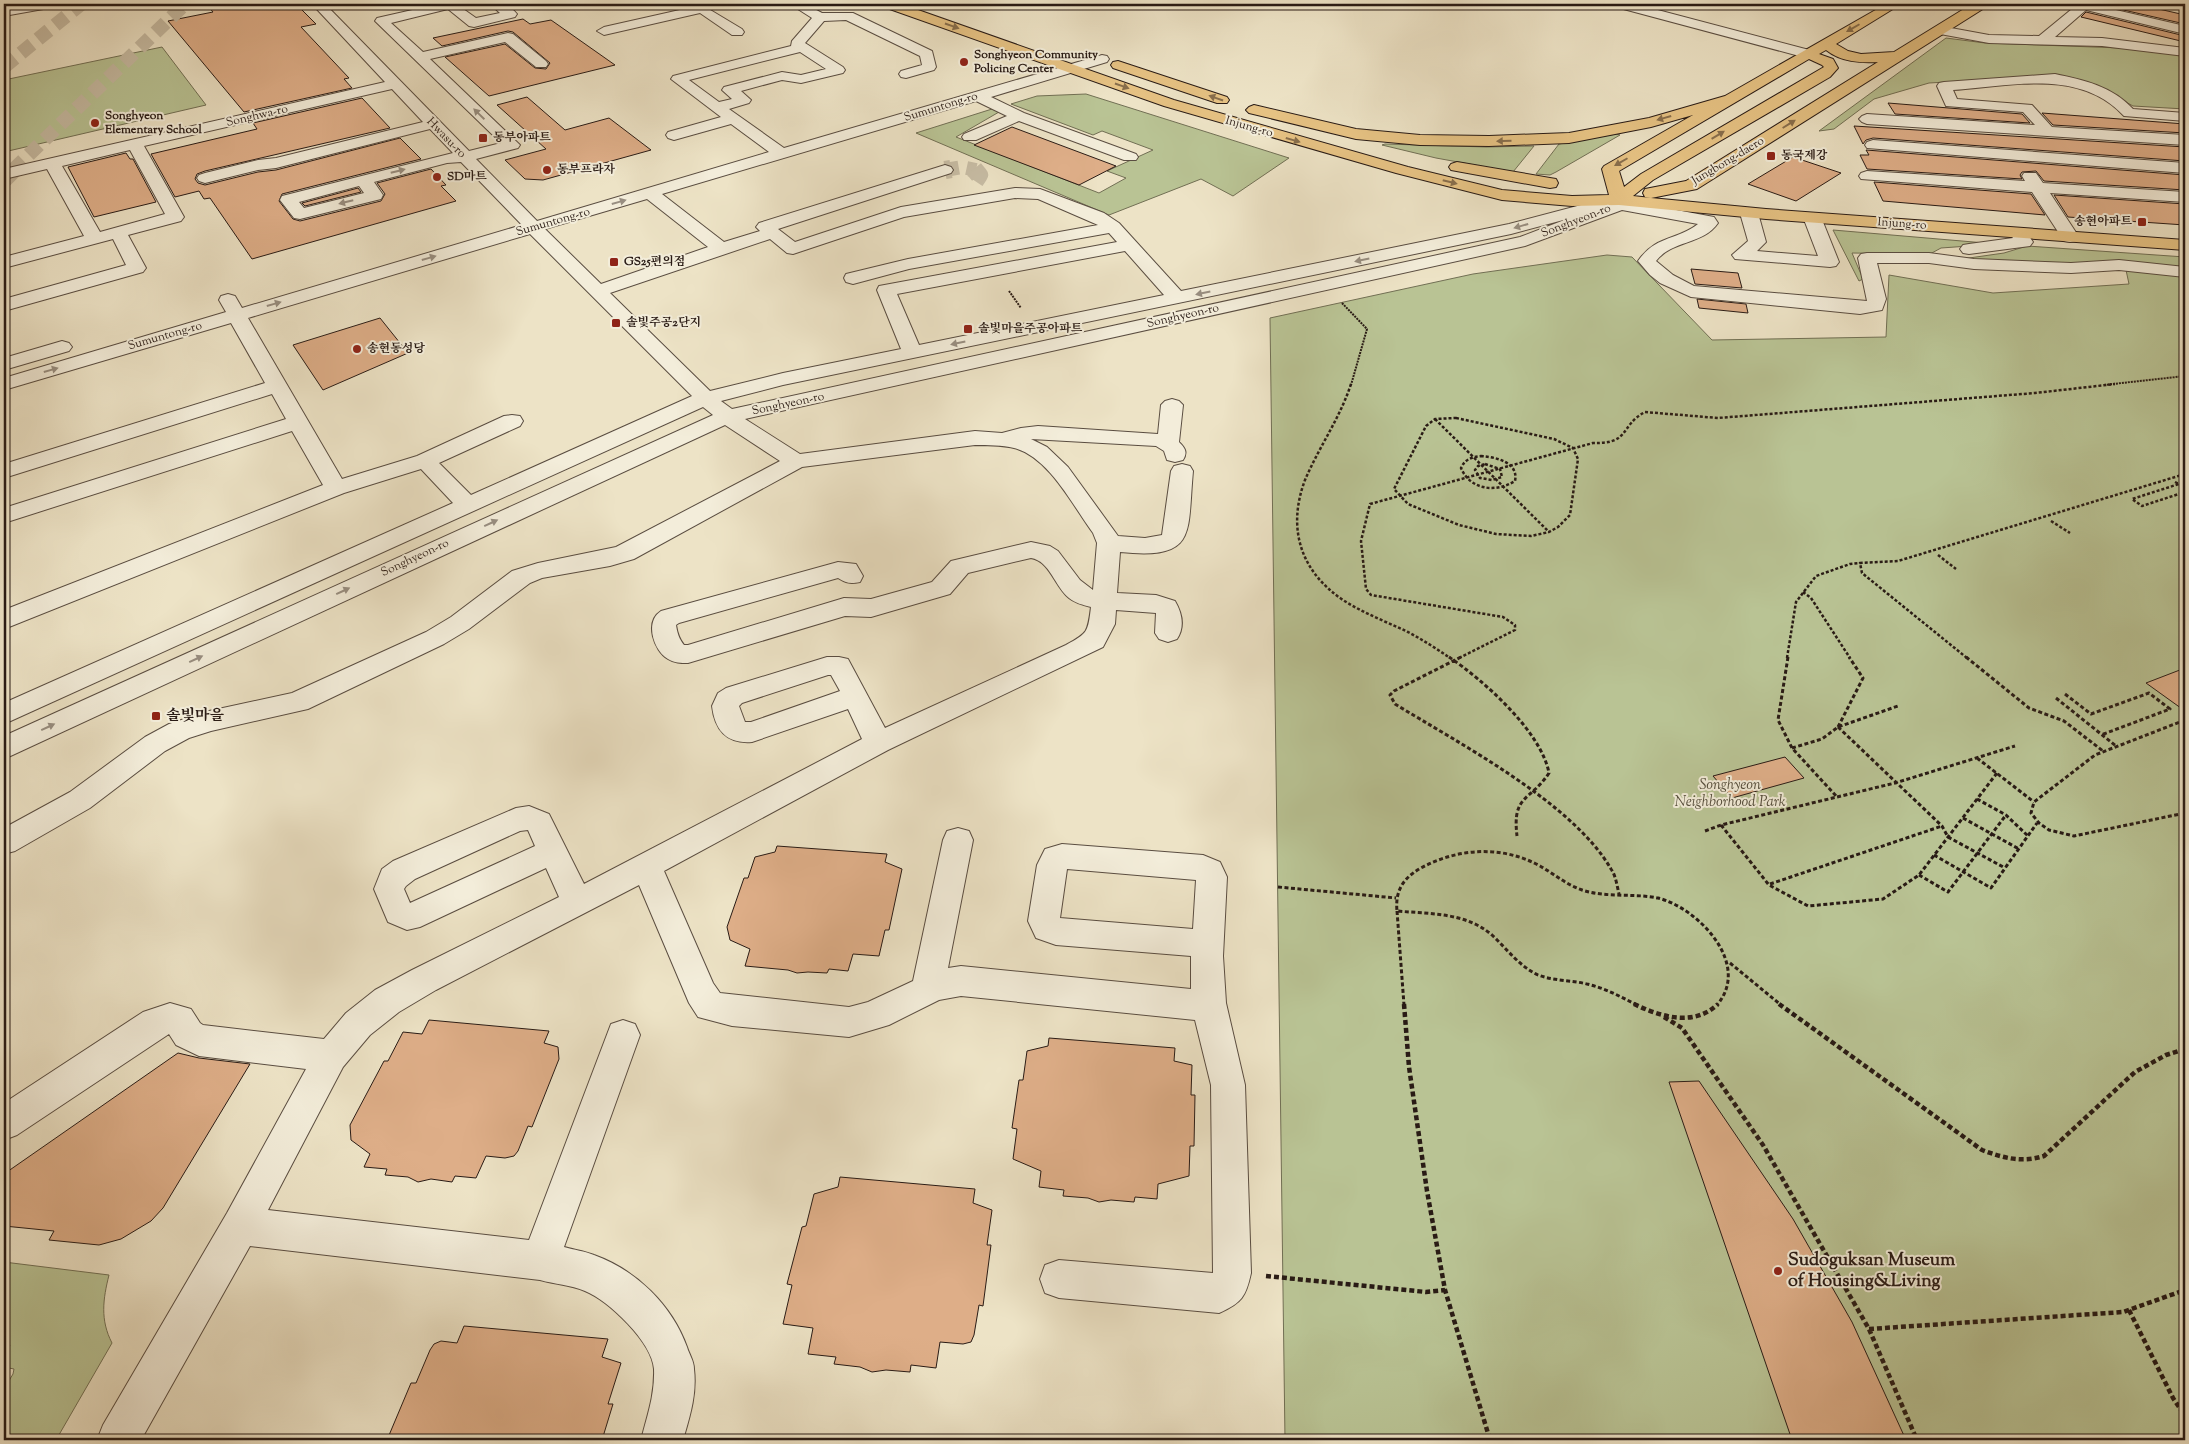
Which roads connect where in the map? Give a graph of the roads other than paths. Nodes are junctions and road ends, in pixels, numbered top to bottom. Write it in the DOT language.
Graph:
graph roads {
  1 [pos="48,4"];
  2 [pos="320,4"];
  3 [pos="386,4"];
  4 [pos="452,4"];
  5 [pos="496,4"];
  6 [pos="796,4"];
  7 [pos="890,4"];
  8 [pos="1621,4"];
  9 [pos="1895,4"];
  10 [pos="1981,4"];
  11 [pos="702,6"];
  12 [pos="4,12"];
  13 [pos="399,16"];
  14 [pos="820,17"];
  15 [pos="1940,30"];
  16 [pos="2185,30"];
  17 [pos="604,31"];
  18 [pos="737,32"];
  19 [pos="1832,40"];
  20 [pos="2042,41"];
  21 [pos="802,47"];
  22 [pos="1079,51"];
  23 [pos="2185,52"];
  24 [pos="1808,54"];
  25 [pos="1899,55"];
  26 [pos="420,57"];
  27 [pos="1102,59"];
  28 [pos="1049,60"];
  29 [pos="541,64"];
  30 [pos="1072,68"];
  31 [pos="1870,73"];
  32 [pos="906,74"];
  33 [pos="394,84"];
  34 [pos="1797,88"];
  35 [pos="978,96"];
  36 [pos="1728,100"];
  37 [pos="717,107"];
  38 [pos="1246,108"];
  39 [pos="1019,116"];
  40 [pos="2185,117"];
  41 [pos="733,119"];
  42 [pos="1867,119"];
  43 [pos="389,120"];
  44 [pos="433,124"];
  45 [pos="1997,128"];
  46 [pos="404,131"];
  47 [pos="2048,131"];
  48 [pos="674,135"];
  49 [pos="970,137"];
  50 [pos="2185,140"];
  51 [pos="307,141"];
  52 [pos="766,143"];
  53 [pos="135,144"];
  54 [pos="1873,145"];
  55 [pos="259,149"];
  56 [pos="782,154"];
  57 [pos="320,156"];
  58 [pos="2017,156"];
  59 [pos="465,157"];
  60 [pos="1130,157"];
  61 [pos="1425,160"];
  62 [pos="52,163"];
  63 [pos="195,163"];
  64 [pos="1443,164"];
  65 [pos="272,168"];
  66 [pos="2185,168"];
  67 [pos="945,170"];
  68 [pos="4,174"];
  69 [pos="1867,176"];
  70 [pos="362,180"];
  71 [pos="1714,184"];
  72 [pos="2037,187"];
  73 [pos="650,193"];
  74 [pos="873,193"];
  75 [pos="2185,197"];
  76 [pos="562,202"];
  77 [pos="1620,202"];
  78 [pos="537,209"];
  79 [pos="901,212"];
  80 [pos="1757,213"];
  81 [pos="520,214"];
  82 [pos="1812,217"];
  83 [pos="504,219"];
  84 [pos="1113,227"];
  85 [pos="534,228"];
  86 [pos="118,233"];
  87 [pos="772,233"];
  88 [pos="2019,234"];
  89 [pos="2070,237"];
  90 [pos="95,239"];
  91 [pos="1129,245"];
  92 [pos="2185,245"];
  93 [pos="721,249"];
  94 [pos="1929,258"];
  95 [pos="4,263"];
  96 [pos="2185,272"];
  97 [pos="854,278"];
  98 [pos="598,291"];
  99 [pos="1177,298"];
  100 [pos="230,303"];
  101 [pos="4,306"];
  102 [pos="78,342"];
  103 [pos="912,352"];
  104 [pos="4,364"];
  105 [pos="4,384"];
  106 [pos="277,386"];
  107 [pos="706,398"];
  108 [pos="1172,405"];
  109 [pos="726,417"];
  110 [pos="512,420"];
  111 [pos="298,422"];
  112 [pos="1005,439"];
  113 [pos="1175,456"];
  114 [pos="425,461"];
  115 [pos="796,461"];
  116 [pos="4,471"];
  117 [pos="336,488"];
  118 [pos="468,505"];
  119 [pos="4,516"];
  120 [pos="1109,543"];
  121 [pos="851,576"];
  122 [pos="1104,599"];
  123 [pos="4,620"];
  124 [pos="1168,633"];
  125 [pos="856,696"];
  126 [pos="4,713"];
  127 [pos="878,744"];
  128 [pos="4,748"];
  129 [pos="958,840"];
  130 [pos="4,842"];
  131 [pos="553,851"];
  132 [pos="646,866"];
  133 [pos="577,903"];
  134 [pos="1209,944"];
  135 [pos="928,989"];
  136 [pos="1209,1006"];
  137 [pos="623,1035"];
  138 [pos="331,1056"];
  139 [pos="4,1123"];
  140 [pos="240,1226"];
  141 [pos="540,1261"];
  142 [pos="1059,1279"];
  143 [pos="118,1440"];
  144 [pos="662,1440"];
  1 -- 12 [label="street"];
  2 -- 33 [label="street, Hwasu-ro"];
  3 -- 13 [label="street"];
  4 -- 5 [label="street"];
  4 -- 13 [label="street"];
  6 -- 14 [label="street"];
  7 -- 28 [label="main road, Injung-ro, one-way"];
  8 -- 24 [label="street"];
  9 -- 19 [label="main road, one-way"];
  10 -- 15 [label="main road, Jungbong-daero"];
  11 -- 17 [label="street"];
  11 -- 18 [label="street"];
  13 -- 26 [label="street"];
  14 -- 21 [label="street"];
  14 -- 32 [label="street"];
  15 -- 20 [label="street"];
  15 -- 25 [label="main road, Jungbong-daero"];
  16 -- 20 [label="street"];
  19 -- 24 [label="main road"];
  19 -- 25 [label="main road"];
  20 -- 23 [label="street"];
  21 -- 37 [label="street"];
  21 -- 37 [label="street"];
  22 -- 27 [label="main road, Injung-ro"];
  22 -- 28 [label="street, Sumuntong-ro"];
  24 -- 34 [label="main road"];
  24 -- 36 [label="main road"];
  25 -- 31 [label="main road, Jungbong-daero"];
  26 -- 29 [label="street"];
  59 -- 26 [label="street, one-way"];
  27 -- 30 [label="street, Sumuntong-ro"];
  38 -- 27 [label="main road, Injung-ro, one-way"];
  28 -- 30 [label="main road, Injung-ro"];
  28 -- 52 [label="street, Sumuntong-ro"];
  30 -- 35 [label="street, Sumuntong-ro"];
  30 -- 77 [label="main road, Injung-ro, one-way"];
  31 -- 34 [label="main road"];
  71 -- 31 [label="main road, Jungbong-daero, one-way"];
  33 -- 44 [label="street, Hwasu-ro"];
  33 -- 53 [label="street, Songhwa-ro"];
  77 -- 34 [label="main road, one-way"];
  35 -- 39 [label="street"];
  35 -- 56 [label="street, Sumuntong-ro"];
  36 -- 38 [label="main road, one-way"];
  36 -- 77 [label="main road, one-way"];
  37 -- 41 [label="street"];
  38 -- 61 [label="main road, Injung-ro"];
  39 -- 49 [label="street"];
  39 -- 60 [label="street"];
  40 -- 47 [label="street"];
  41 -- 48 [label="street"];
  41 -- 52 [label="street"];
  42 -- 45 [label="street"];
  43 -- 46 [label="street"];
  44 -- 46 [label="street"];
  44 -- 59 [label="street, Hwasu-ro"];
  45 -- 47 [label="street"];
  45 -- 58 [label="street"];
  46 -- 57 [label="street"];
  47 -- 50 [label="street"];
  51 -- 57 [label="street"];
  52 -- 56 [label="street"];
  52 -- 76 [label="street, Sumuntong-ro"];
  53 -- 62 [label="street, Songhwa-ro"];
  53 -- 86 [label="street"];
  54 -- 58 [label="street"];
  55 -- 65 [label="street"];
  56 -- 73 [label="street, Sumuntong-ro"];
  57 -- 65 [label="street"];
  58 -- 66 [label="street"];
  58 -- 72 [label="street"];
  70 -- 59 [label="street, one-way"];
  59 -- 81 [label="street, Hwasu-ro"];
  62 -- 68 [label="street, Songhwa-ro"];
  62 -- 90 [label="street"];
  63 -- 65 [label="street"];
  64 -- 77 [label="main road, Injung-ro"];
  67 -- 74 [label="street"];
  69 -- 72 [label="street"];
  71 -- 77 [label="main road, Jungbong-daero"];
  71 -- 80 [label="main road"];
  72 -- 75 [label="street"];
  72 -- 89 [label="street"];
  85 -- 73 [label="street, Sumuntong-ro, one-way"];
  73 -- 93 [label="street"];
  74 -- 79 [label="street"];
  74 -- 87 [label="street"];
  77 -- 80 [label="main road, Injung-ro"];
  77 -- 94 [label="street"];
  77 -- 99 [label="street, Songhyeon-ro, one-way"];
  77 -- 109 [label="street, Songhyeon-ro"];
  78 -- 81 [label="street, Sumuntong-ro"];
  79 -- 84 [label="street"];
  79 -- 87 [label="street"];
  80 -- 82 [label="main road, Injung-ro"];
  80 -- 82 [label="street"];
  81 -- 83 [label="street, Sumuntong-ro"];
  81 -- 85 [label="street, Hwasu-ro"];
  82 -- 88 [label="main road, Injung-ro"];
  84 -- 91 [label="street"];
  84 -- 97 [label="street"];
  85 -- 98 [label="street, Hwasu-ro"];
  100 -- 85 [label="street, Sumuntong-ro, one-way"];
  86 -- 90 [label="street"];
  86 -- 101 [label="street"];
  87 -- 93 [label="street"];
  88 -- 89 [label="main road, Injung-ro"];
  88 -- 94 [label="street"];
  89 -- 92 [label="main road, Injung-ro"];
  90 -- 95 [label="street"];
  91 -- 99 [label="street"];
  91 -- 103 [label="street"];
  93 -- 98 [label="street"];
  94 -- 96 [label="street"];
  98 -- 107 [label="street, Hwasu-ro"];
  99 -- 103 [label="street, Songhyeon-ro, one-way"];
  105 -- 100 [label="street, Sumuntong-ro, one-way"];
  100 -- 106 [label="street"];
  102 -- 104 [label="street"];
  103 -- 107 [label="street, Songhyeon-ro"];
  106 -- 111 [label="street"];
  106 -- 116 [label="street"];
  107 -- 109 [label="street, Hwasu-ro"];
  107 -- 118 [label="street, Songhyeon-ro"];
  108 -- 113 [label="street"];
  109 -- 115 [label="street, Hwasu-ro"];
  128 -- 109 [label="street, Songhyeon-ro, one-way"];
  110 -- 114 [label="street"];
  111 -- 117 [label="street"];
  111 -- 119 [label="street"];
  112 -- 113 [label="street"];
  112 -- 115 [label="street"];
  112 -- 120 [label="street"];
  113 -- 120 [label="street"];
  114 -- 117 [label="street"];
  114 -- 118 [label="street"];
  115 -- 130 [label="street"];
  117 -- 123 [label="street"];
  118 -- 126 [label="street, Songhyeon-ro"];
  120 -- 122 [label="street"];
  121 -- 122 [label="street"];
  122 -- 124 [label="street"];
  122 -- 127 [label="street"];
  125 -- 127 [label="street"];
  127 -- 132 [label="street"];
  129 -- 135 [label="street"];
  131 -- 131 [label="street"];
  131 -- 133 [label="street"];
  132 -- 133 [label="street"];
  132 -- 135 [label="street"];
  133 -- 138 [label="street"];
  134 -- 134 [label="street"];
  134 -- 136 [label="street"];
  135 -- 136 [label="street"];
  136 -- 142 [label="street"];
  137 -- 141 [label="street"];
  138 -- 139 [label="street"];
  138 -- 140 [label="street"];
  140 -- 141 [label="street"];
  140 -- 143 [label="street"];
  141 -- 144 [label="street"];
}
